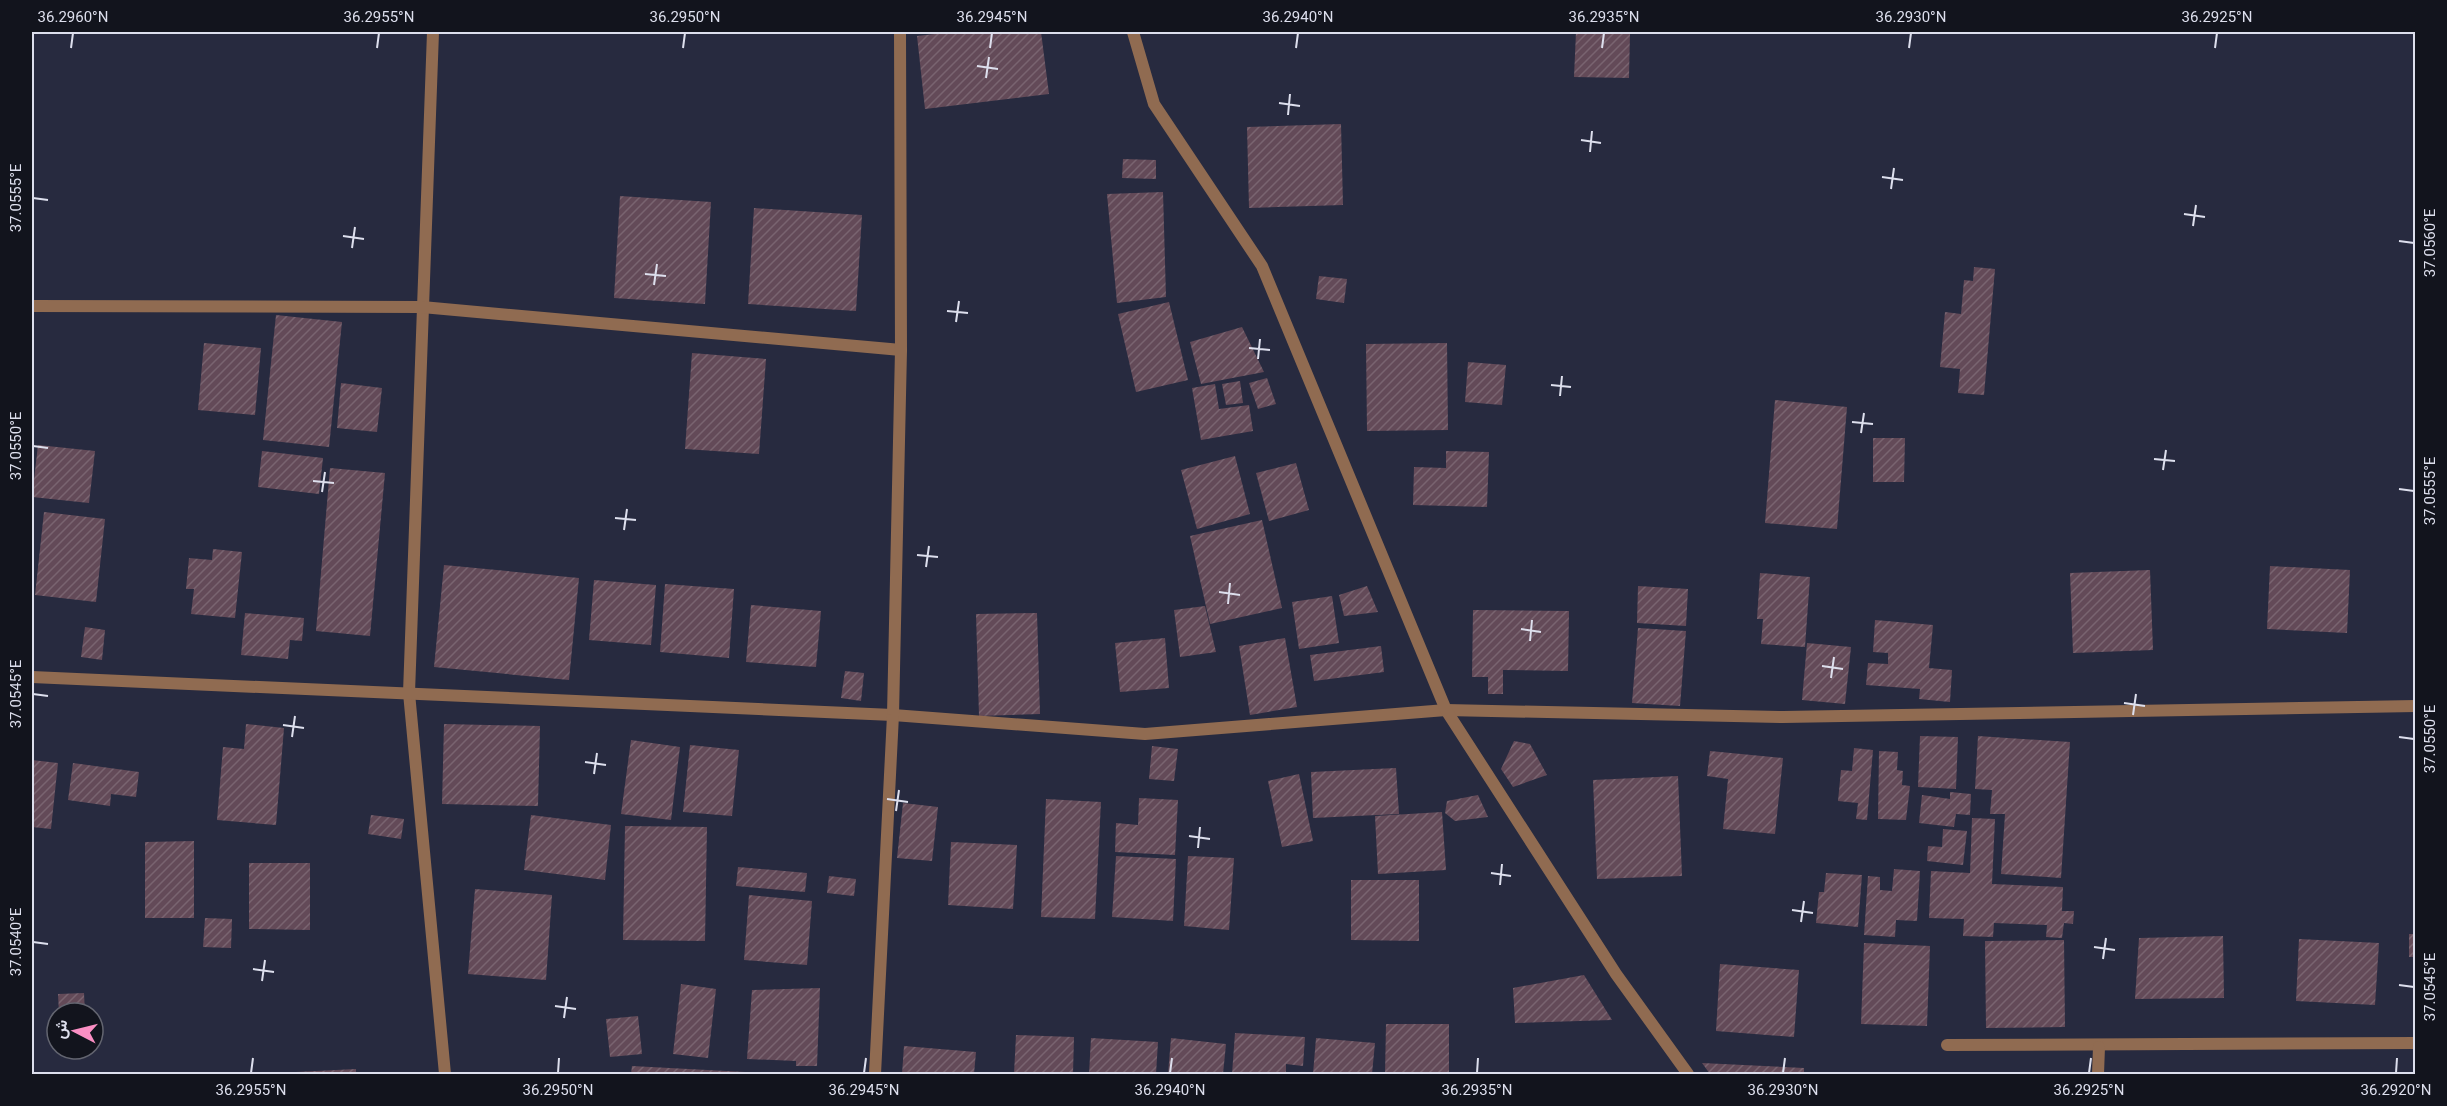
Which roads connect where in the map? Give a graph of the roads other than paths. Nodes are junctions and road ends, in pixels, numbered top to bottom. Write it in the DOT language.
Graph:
graph roads {
  1 [pos="433,32"];
  2 [pos="900,32"];
  3 [pos="1134,32"];
  4 [pos="32,306"];
  5 [pos="422,307"];
  6 [pos="901,350"];
  7 [pos="32,677"];
  8 [pos="409,693"];
  9 [pos="2415,706"];
  10 [pos="1446,710"];
  11 [pos="893,715"];
  12 [pos="2415,1043"];
  13 [pos="1947,1046"];
  14 [pos="2099,1047"];
  15 [pos="445,1074"];
  16 [pos="875,1074"];
  17 [pos="1688,1074"];
  18 [pos="2098,1074"];
  1 -- 5 [label="street"];
  2 -- 6 [label="street"];
  3 -- 10 [label="street"];
  4 -- 5 [label="street"];
  5 -- 6 [label="street"];
  5 -- 8 [label="street"];
  6 -- 11 [label="street"];
  7 -- 8 [label="street"];
  8 -- 11 [label="street"];
  8 -- 15 [label="street"];
  9 -- 10 [label="street"];
  10 -- 11 [label="street"];
  10 -- 17 [label="street"];
  11 -- 16 [label="street"];
  12 -- 14 [label="street"];
  13 -- 14 [label="street"];
  14 -- 18 [label="street"];
}
